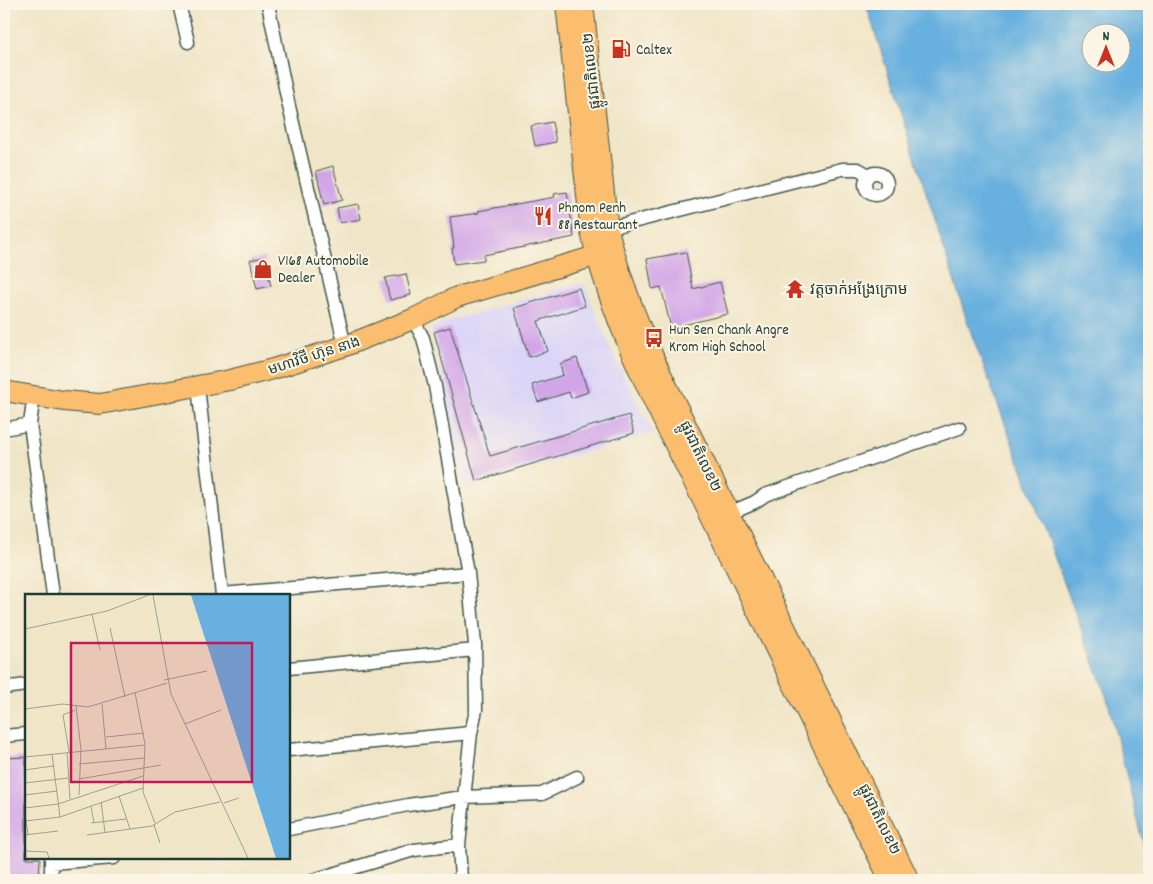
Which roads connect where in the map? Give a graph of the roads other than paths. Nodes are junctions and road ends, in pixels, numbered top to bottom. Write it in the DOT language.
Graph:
graph roads {
  1 [pos="179,4"];
  2 [pos="268,4"];
  3 [pos="566,4"];
  4 [pos="583,4"];
  5 [pos="188,42"];
  6 [pos="869,175"];
  7 [pos="600,231"];
  8 [pos="605,254"];
  9 [pos="413,319"];
  10 [pos="345,346"];
  11 [pos="198,387"];
  12 [pos="4,391"];
  13 [pos="34,395"];
  14 [pos="30,424"];
  15 [pos="958,428"];
  16 [pos="4,429"];
  17 [pos="729,513"];
  18 [pos="468,573"];
  19 [pos="53,594"];
  20 [pos="222,594"];
  21 [pos="233,594"];
  22 [pos="475,650"];
  23 [pos="786,650"];
  24 [pos="290,668"];
  25 [pos="25,686"];
  26 [pos="4,688"];
  27 [pos="471,733"];
  28 [pos="25,734"];
  29 [pos="4,736"];
  30 [pos="290,750"];
  31 [pos="846,771"];
  32 [pos="578,777"];
  33 [pos="463,797"];
  34 [pos="290,829"];
  35 [pos="459,845"];
  36 [pos="82,859"];
  37 [pos="51,860"];
  38 [pos="51,880"];
  39 [pos="313,880"];
  40 [pos="461,880"];
  41 [pos="890,880"];
  42 [pos="909,880"];
  1 -- 5 [label="street"];
  2 -- 10 [label="street"];
  3 -- 7 [label="main road, ផ្លូវជាតិលេខ២"];
  4 -- 7 [label="main road, ផ្លូវជាតិលេខ២"];
  6 -- 7 [label="street"];
  7 -- 8 [label="main road, ផ្លូវជាតិលេខ២"];
  8 -- 9 [label="main road, មហាវិថី ហ៊ុន នាង"];
  8 -- 17 [label="main road, ផ្លូវជាតិលេខ២"];
  8 -- 23 [label="main road, ផ្លូវជាតិលេខ២"];
  9 -- 10 [label="main road, មហាវិថី ហ៊ុន នាង"];
  9 -- 18 [label="street"];
  10 -- 11 [label="main road, មហាវិថី ហ៊ុន នាង"];
  11 -- 13 [label="main road, មហាវិថី ហ៊ុន នាង"];
  11 -- 20 [label="street"];
  12 -- 13 [label="main road, មហាវិថី ហ៊ុន នាង"];
  13 -- 14 [label="street"];
  14 -- 16 [label="street"];
  14 -- 19 [label="street"];
  15 -- 17 [label="street"];
  17 -- 23 [label="main road, ផ្លូវជាតិលេខ២"];
  18 -- 21 [label="street"];
  18 -- 22 [label="street"];
  22 -- 24 [label="street"];
  22 -- 27 [label="street"];
  23 -- 31 [label="main road, ផ្លូវជាតិលេខ២"];
  25 -- 26 [label="street"];
  27 -- 30 [label="street"];
  27 -- 33 [label="street"];
  28 -- 29 [label="street"];
  31 -- 41 [label="main road, ផ្លូវជាតិលេខ២"];
  31 -- 42 [label="main road, ផ្លូវជាតិលេខ២"];
  32 -- 33 [label="street"];
  33 -- 34 [label="street"];
  33 -- 35 [label="street"];
  35 -- 39 [label="street"];
  35 -- 40 [label="street"];
  36 -- 37 [label="street"];
  37 -- 38 [label="street"];
}
